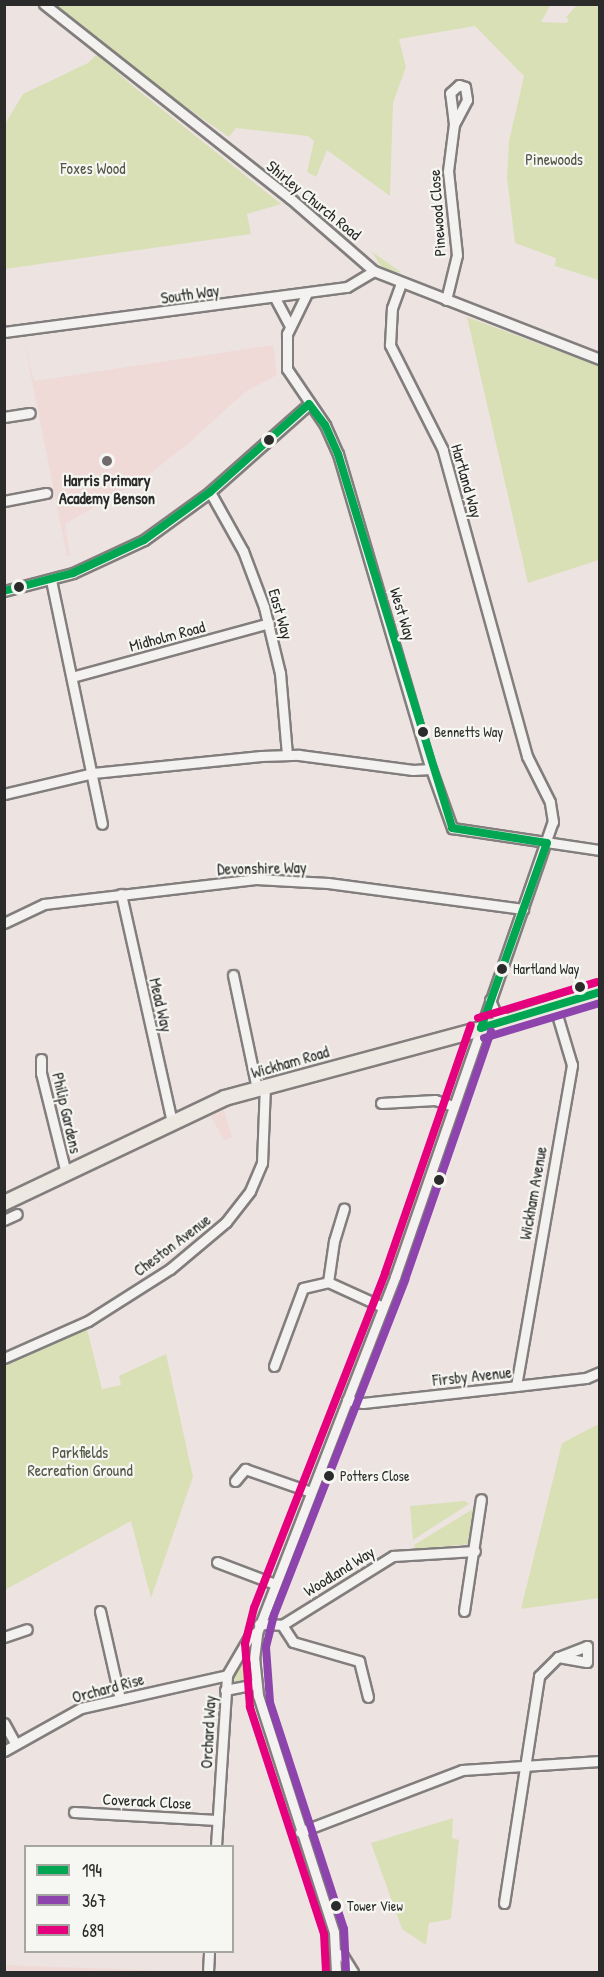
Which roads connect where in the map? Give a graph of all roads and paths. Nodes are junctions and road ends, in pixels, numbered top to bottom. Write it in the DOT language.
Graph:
graph roads {
  1 [pos="44,4"];
  2 [pos="454,124"];
  3 [pos="374,271"];
  4 [pos="401,284"];
  5 [pos="307,293"];
  6 [pos="275,298"];
  7 [pos="446,300"];
  8 [pos="290,326"];
  9 [pos="4,332"];
  10 [pos="600,359"];
  11 [pos="309,404"];
  12 [pos="30,412"];
  13 [pos="4,417"];
  14 [pos="210,492"];
  15 [pos="46,493"];
  16 [pos="4,501"];
  17 [pos="51,580"];
  18 [pos="4,591"];
  19 [pos="269,623"];
  20 [pos="72,677"];
  21 [pos="287,755"];
  22 [pos="431,768"];
  23 [pos="93,773"];
  24 [pos="4,794"];
  25 [pos="102,824"];
  26 [pos="547,843"];
  27 [pos="600,850"];
  28 [pos="121,894"];
  29 [pos="524,909"];
  30 [pos="4,923"];
  31 [pos="233,975"];
  32 [pos="600,992"];
  33 [pos="490,1000"];
  34 [pos="555,1008"];
  35 [pos="514,1020"];
  36 [pos="481,1028"];
  37 [pos="453,1036"];
  38 [pos="473,1055"];
  39 [pos="41,1059"];
  40 [pos="261,1087"];
  41 [pos="381,1103"];
  42 [pos="454,1106"];
  43 [pos="172,1123"];
  44 [pos="66,1173"];
  45 [pos="4,1203"];
  46 [pos="345,1209"];
  47 [pos="17,1214"];
  48 [pos="4,1220"];
  49 [pos="328,1282"];
  50 [pos="383,1307"];
  51 [pos="4,1358"];
  52 [pos="274,1366"];
  53 [pos="600,1372"];
  54 [pos="516,1386"];
  55 [pos="347,1400"];
  56 [pos="235,1481"];
  57 [pos="311,1492"];
  58 [pos="481,1499"];
  59 [pos="475,1551"];
  60 [pos="217,1562"];
  61 [pos="275,1584"];
  62 [pos="100,1611"];
  63 [pos="464,1611"];
  64 [pos="282,1625"];
  65 [pos="27,1629"];
  66 [pos="258,1629"];
  67 [pos="4,1637"];
  68 [pos="558,1657"];
  69 [pos="227,1675"];
  70 [pos="256,1684"];
  71 [pos="225,1690"];
  72 [pos="368,1696"];
  73 [pos="120,1699"];
  74 [pos="4,1723"];
  75 [pos="15,1743"];
  76 [pos="4,1751"];
  77 [pos="600,1761"];
  78 [pos="524,1764"];
  79 [pos="74,1812"];
  80 [pos="217,1820"];
  81 [pos="300,1832"];
  82 [pos="216,1845"];
  83 [pos="504,1903"];
  84 [pos="209,1953"];
  85 [pos="338,1954"];
  86 [pos="208,1972"];
  87 [pos="336,1972"];
  88 [pos="353,1972"];
  1 -- 3 [label="street, Shirley Church Road"];
  2 -- 7 [label="street, Pinewood Close"];
  3 -- 4 [label="street, Shirley Church Road"];
  3 -- 5 [label="street, South Way"];
  4 -- 7 [label="street, Shirley Church Road"];
  4 -- 26 [label="street, Hartland Way"];
  5 -- 6 [label="street, South Way"];
  5 -- 8 [label="street, West Way"];
  6 -- 8 [label="street"];
  6 -- 9 [label="street, South Way"];
  7 -- 10 [label="street, Shirley Church Road"];
  8 -- 11 [label="street, West Way"];
  11 -- 14 [label="street"];
  11 -- 22 [label="street, West Way"];
  12 -- 13 [label="street"];
  14 -- 17 [label="street"];
  14 -- 19 [label="street, East Way"];
  15 -- 16 [label="street"];
  17 -- 18 [label="street"];
  17 -- 20 [label="street"];
  19 -- 20 [label="street, Midholm Road"];
  19 -- 21 [label="street, East Way"];
  20 -- 23 [label="street"];
  21 -- 22 [label="street"];
  21 -- 23 [label="street"];
  22 -- 26 [label="street, West Way"];
  23 -- 24 [label="street"];
  23 -- 25 [label="street"];
  26 -- 27 [label="street"];
  26 -- 29 [label="street, Hartland Way"];
  28 -- 29 [label="street, Devonshire Way"];
  28 -- 30 [label="street, Devonshire Way"];
  28 -- 43 [label="street, Mead Way"];
  29 -- 33 [label="street, Hartland Way"];
  31 -- 40 [label="street, Cheston Avenue"];
  32 -- 34 [label="highway, Wickham Road"];
  33 -- 35 [label="street"];
  33 -- 36 [label="street, Hartland Way"];
  34 -- 35 [label="highway, Wickham Road"];
  34 -- 54 [label="street, Wickham Avenue"];
  35 -- 36 [label="highway, Wickham Road"];
  36 -- 37 [label="highway, Wickham Road"];
  36 -- 38 [label="street, Hartland Way"];
  37 -- 38 [label="street"];
  37 -- 40 [label="highway, Wickham Road"];
  38 -- 42 [label="street, Hartland Way"];
  39 -- 44 [label="street, Philip Gardens"];
  40 -- 43 [label="highway, Wickham Road"];
  40 -- 51 [label="street, Cheston Avenue"];
  41 -- 42 [label="street"];
  42 -- 50 [label="street, Hartland Way"];
  43 -- 44 [label="highway, Wickham Road"];
  44 -- 45 [label="highway, Wickham Road"];
  46 -- 49 [label="street"];
  47 -- 48 [label="street"];
  49 -- 50 [label="street"];
  49 -- 52 [label="street"];
  50 -- 55 [label="street, Hartland Way"];
  53 -- 54 [label="street, Firsby Avenue"];
  54 -- 55 [label="street, Firsby Avenue"];
  55 -- 57 [label="street, Hartland Way"];
  56 -- 57 [label="street"];
  57 -- 61 [label="street, Hartland Way"];
  58 -- 59 [label="street"];
  59 -- 63 [label="street"];
  59 -- 64 [label="street, Woodland Way"];
  60 -- 61 [label="street"];
  61 -- 66 [label="street, Hartland Way"];
  62 -- 73 [label="street"];
  64 -- 66 [label="street"];
  64 -- 72 [label="street"];
  65 -- 67 [label="street"];
  66 -- 69 [label="street, Orchard Way"];
  66 -- 70 [label="street"];
  68 -- 78 [label="street"];
  69 -- 71 [label="street, Orchard Way"];
  69 -- 73 [label="street, Orchard Rise"];
  70 -- 71 [label="street"];
  70 -- 81 [label="street"];
  71 -- 80 [label="street, Orchard Way"];
  73 -- 75 [label="street, Orchard Rise"];
  74 -- 75 [label="street"];
  75 -- 76 [label="street, Orchard Rise"];
  77 -- 78 [label="street"];
  78 -- 81 [label="street"];
  78 -- 83 [label="street"];
  79 -- 80 [label="street, Coverack Close"];
  80 -- 82 [label="street, Orchard Way"];
  81 -- 85 [label="street"];
  84 -- 86 [label="street"];
  85 -- 87 [label="street"];
  85 -- 88 [label="street"];
}
